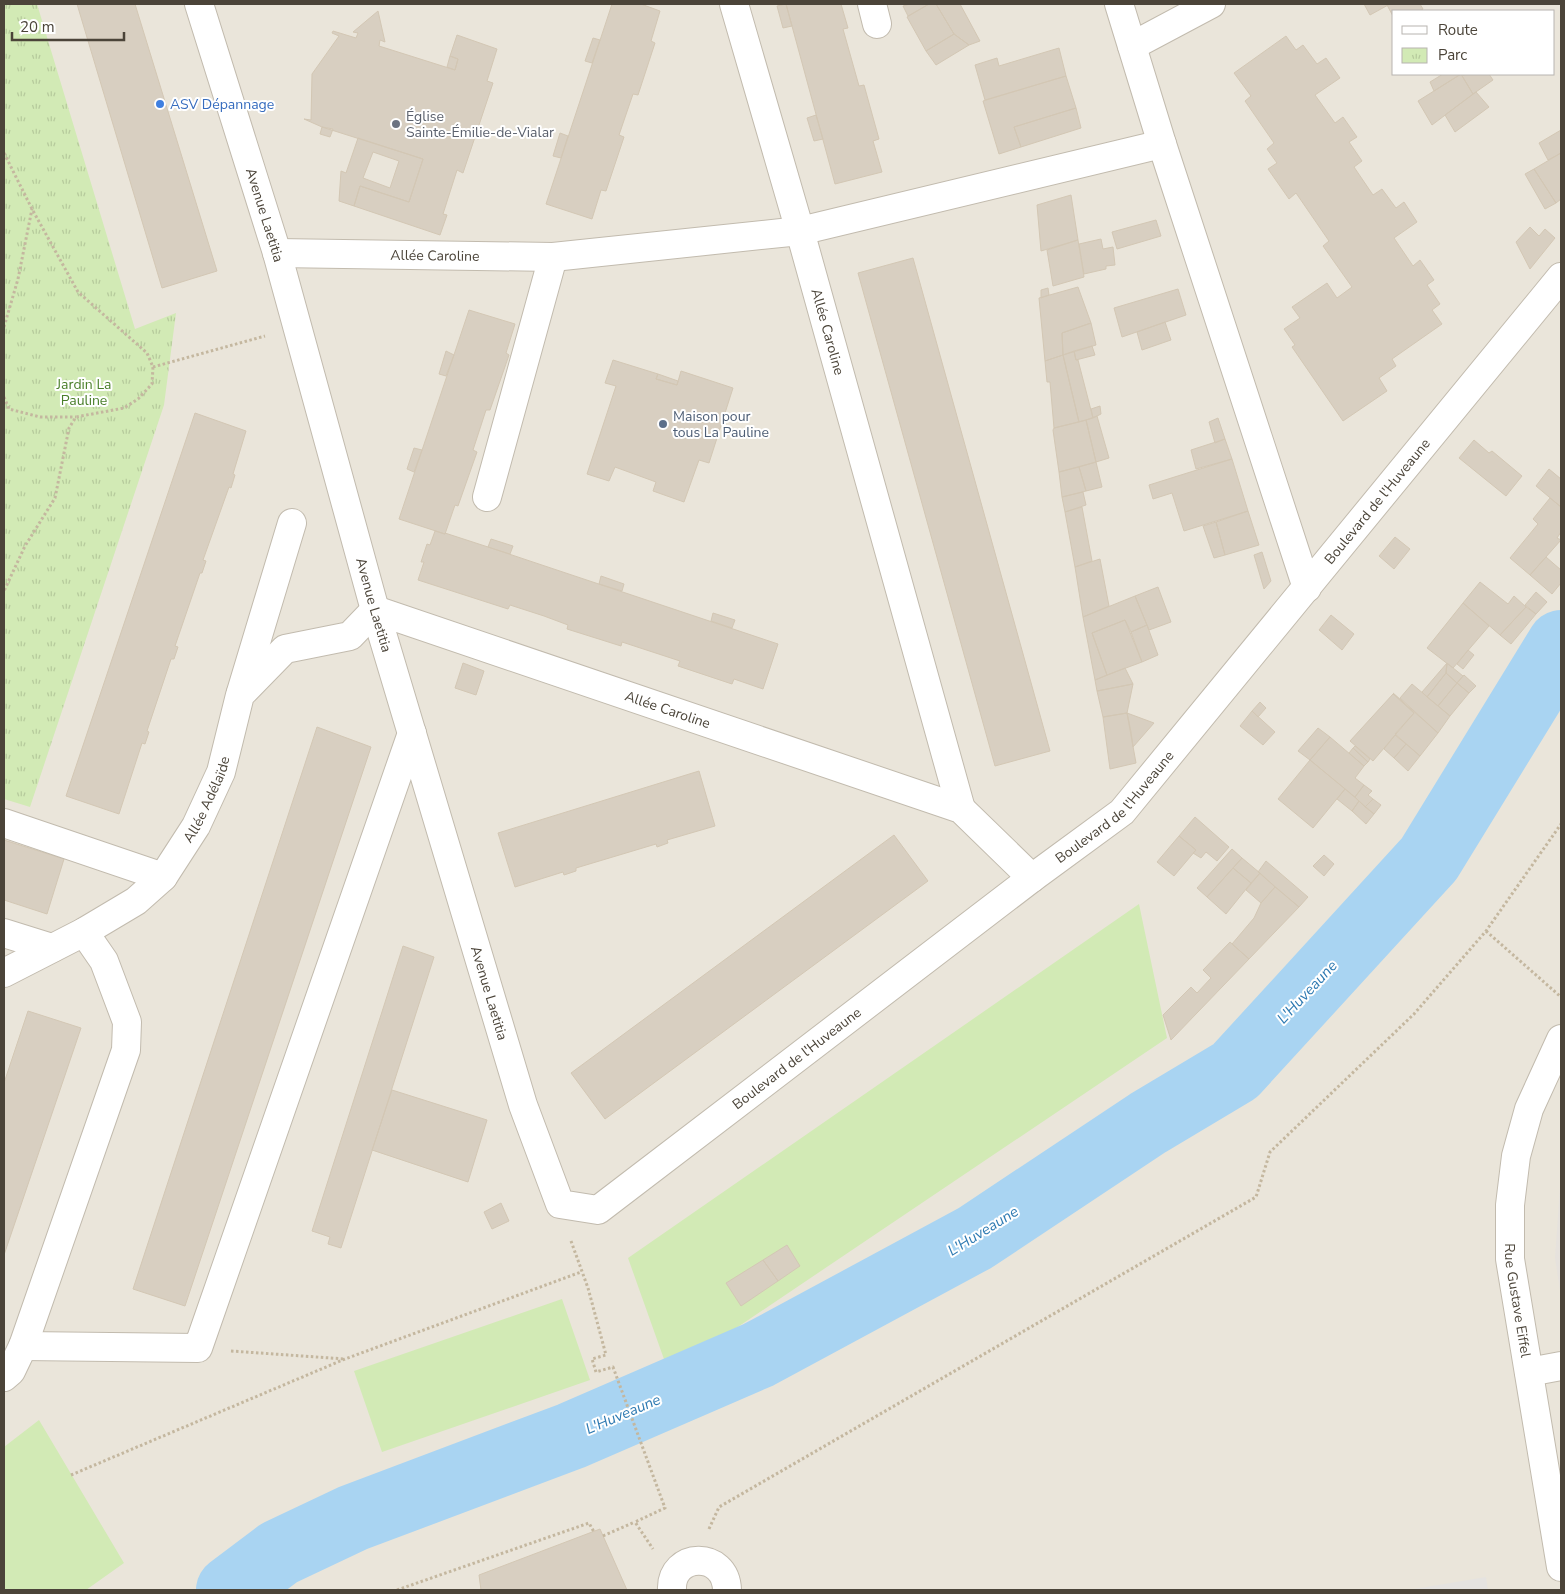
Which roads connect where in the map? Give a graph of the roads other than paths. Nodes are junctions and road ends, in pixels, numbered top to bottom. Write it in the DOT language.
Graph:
graph roads {
  1 [pos="199,4"];
  2 [pos="734,4"];
  3 [pos="1119,4"];
  4 [pos="1211,4"];
  5 [pos="1132,46"];
  6 [pos="1162,144"];
  7 [pos="800,231"];
  8 [pos="277,253"];
  9 [pos="553,257"];
  10 [pos="1561,277"];
  11 [pos="487,496"];
  12 [pos="292,524"];
  13 [pos="1307,588"];
  14 [pos="375,610"];
  15 [pos="240,696"];
  16 [pos="412,733"];
  17 [pos="961,809"];
  18 [pos="4,823"];
  19 [pos="163,876"];
  20 [pos="1032,878"];
  21 [pos="84,932"];
  22 [pos="4,933"];
  23 [pos="52,948"];
  24 [pos="4,973"];
  25 [pos="1561,1039"];
  26 [pos="560,1204"];
  27 [pos="23,1346"];
  28 [pos="1561,1366"];
  29 [pos="1529,1372"];
  30 [pos="4,1377"];
  31 [pos="1561,1568"];
  32 [pos="673,1584"];
  33 [pos="727,1590"];
  1 -- 8 [label="street, Avenue Laetitia"];
  2 -- 7 [label="street, Allée Caroline"];
  3 -- 5 [label="street"];
  4 -- 5 [label="street"];
  5 -- 6 [label="street"];
  6 -- 7 [label="street, Allée Caroline"];
  6 -- 13 [label="street"];
  7 -- 9 [label="street, Allée Caroline"];
  7 -- 17 [label="street, Allée Caroline"];
  8 -- 9 [label="street, Allée Caroline"];
  8 -- 14 [label="street, Avenue Laetitia"];
  9 -- 11 [label="street"];
  10 -- 13 [label="street, Boulevard de l'Huveaune"];
  12 -- 15 [label="street"];
  13 -- 20 [label="street, Boulevard de l'Huveaune"];
  14 -- 15 [label="street, Allée Adélaïde"];
  14 -- 16 [label="street, Avenue Laetitia"];
  14 -- 17 [label="street, Allée Caroline"];
  15 -- 19 [label="street, Allée Adélaïde"];
  16 -- 26 [label="street, Avenue Laetitia"];
  16 -- 27 [label="street"];
  17 -- 20 [label="street, Allée Caroline"];
  18 -- 19 [label="street"];
  19 -- 21 [label="street, Allée Adélaïde"];
  20 -- 26 [label="street, Boulevard de l'Huveaune"];
  21 -- 23 [label="street, Allée Adélaïde"];
  21 -- 27 [label="street"];
  22 -- 23 [label="street"];
  23 -- 24 [label="street, Allée Adélaïde"];
  25 -- 29 [label="street, Rue Gustave Eiffel"];
  27 -- 30 [label="street"];
  28 -- 29 [label="street"];
  29 -- 31 [label="street, Rue Gustave Eiffel"];
  32 -- 33 [label="street"];
}
